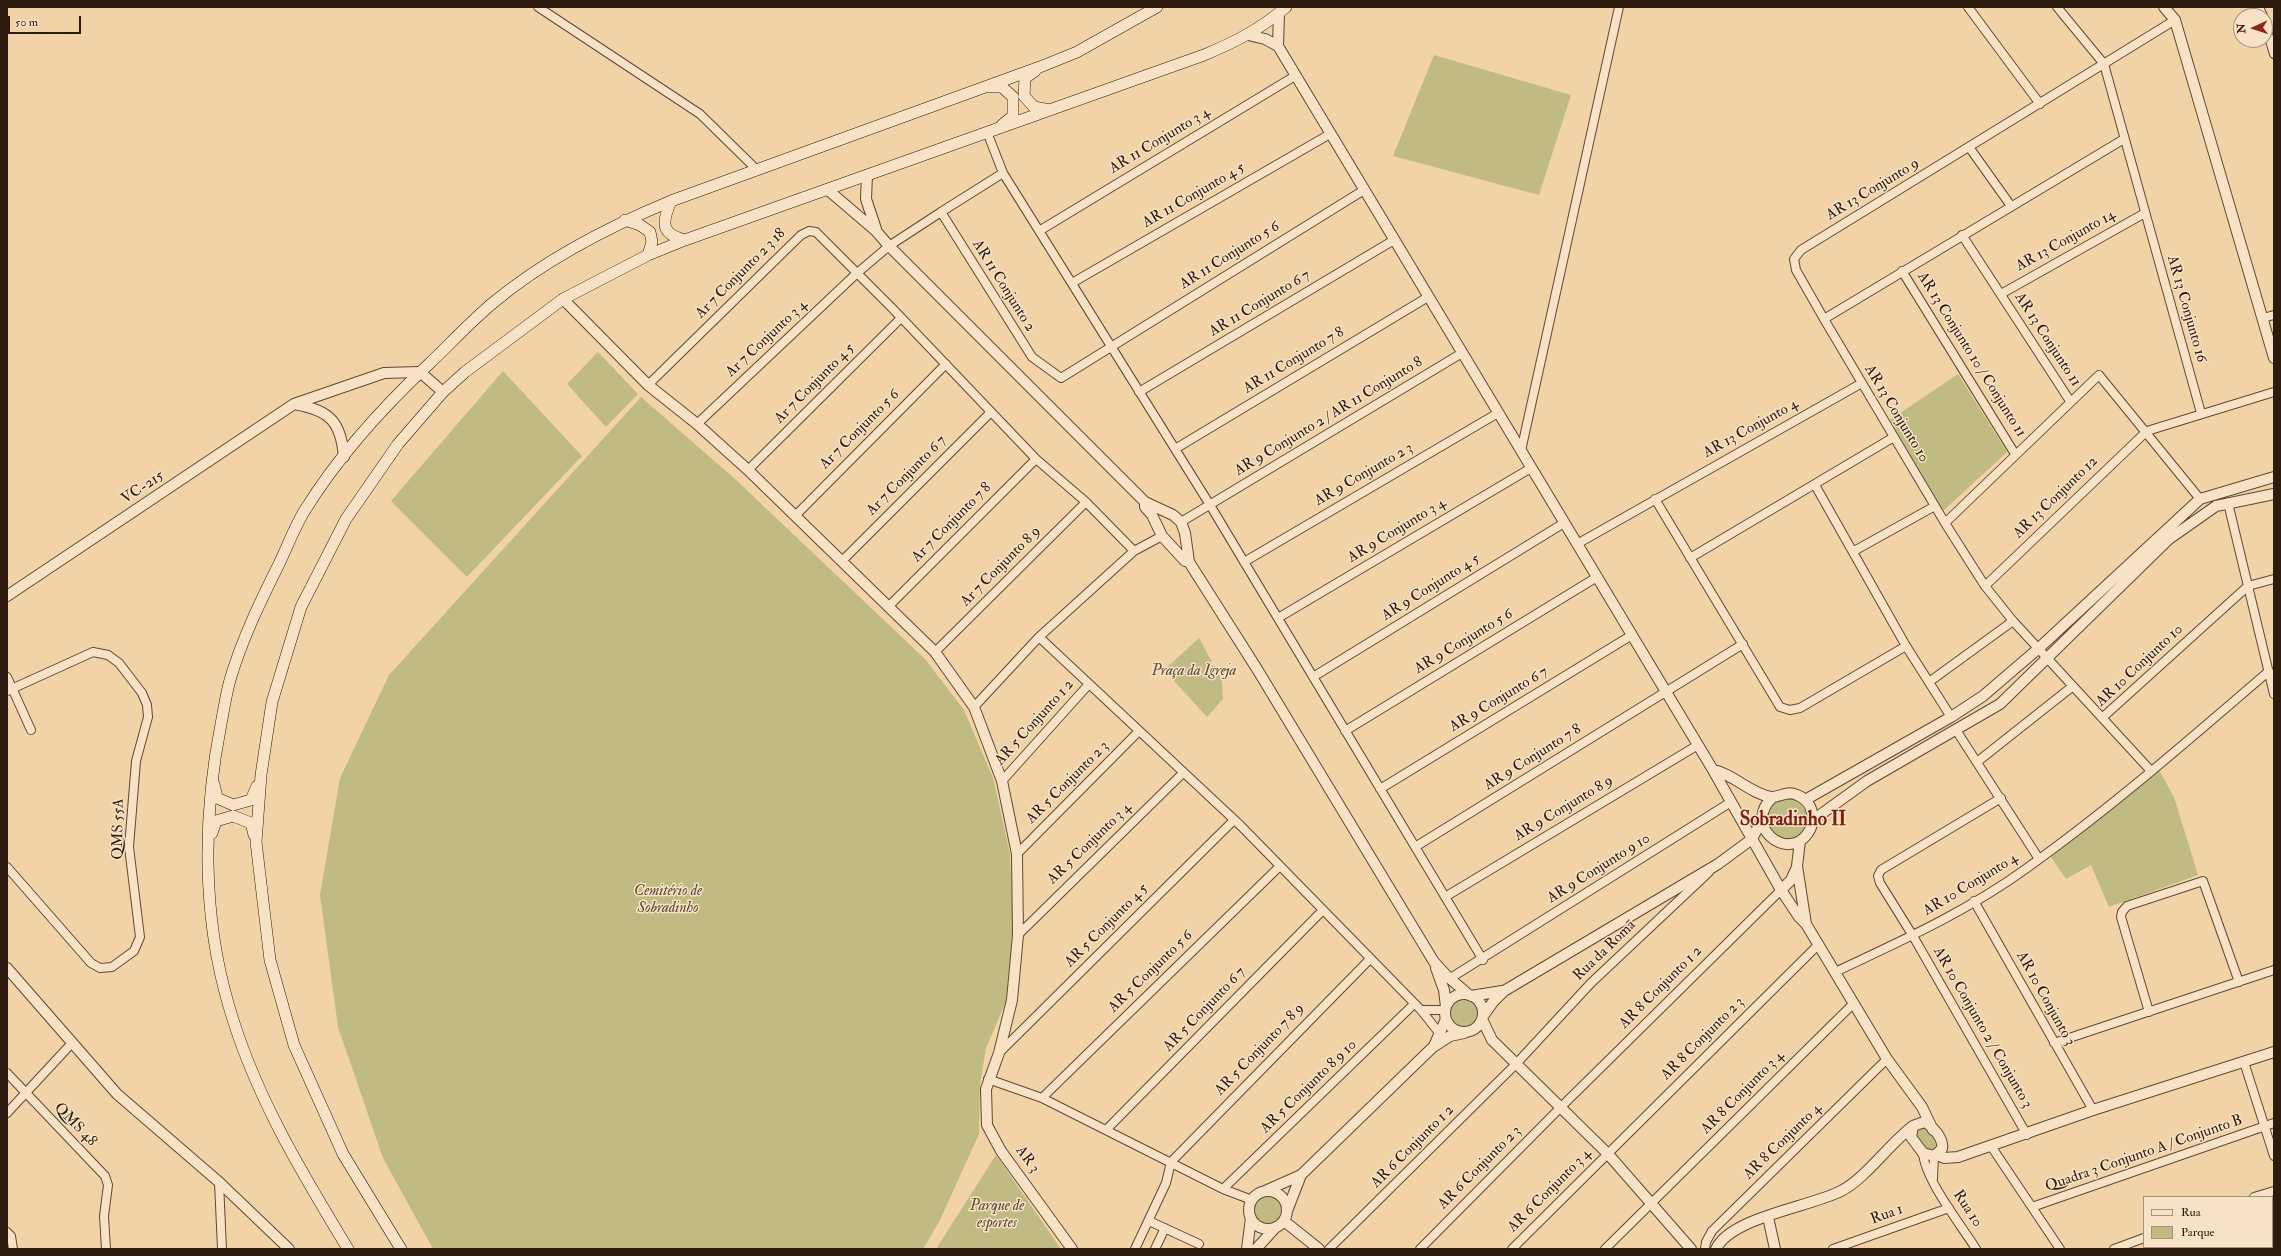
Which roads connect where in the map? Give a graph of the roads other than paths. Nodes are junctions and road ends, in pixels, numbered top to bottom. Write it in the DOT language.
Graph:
graph roads {
  1 [pos="538,7"];
  2 [pos="1157,7"];
  3 [pos="1619,7"];
  4 [pos="1968,7"];
  5 [pos="2057,7"];
  6 [pos="2164,7"];
  7 [pos="1282,10"];
  8 [pos="2175,20"];
  9 [pos="1248,35"];
  10 [pos="1278,46"];
  11 [pos="2104,64"];
  12 [pos="1040,67"];
  13 [pos="1295,76"];
  14 [pos="985,87"];
  15 [pos="2040,104"];
  16 [pos="1050,110"];
  17 [pos="999,128"];
  18 [pos="987,132"];
  19 [pos="1330,134"];
  20 [pos="2124,139"];
  21 [pos="1969,147"];
  22 [pos="757,170"];
  23 [pos="1003,172"];
  24 [pos="867,175"];
  25 [pos="828,190"];
  26 [pos="1364,190"];
  27 [pos="671,201"];
  28 [pos="2011,206"];
  29 [pos="941,212"];
  30 [pos="2145,213"];
  31 [pos="626,220"];
  32 [pos="876,231"];
  33 [pos="1039,231"];
  34 [pos="1962,235"];
  35 [pos="685,240"];
  36 [pos="1394,240"];
  37 [pos="889,246"];
  38 [pos="648,256"];
  39 [pos="1794,259"];
  40 [pos="1902,272"];
  41 [pos="856,274"];
  42 [pos="1072,283"];
  43 [pos="2001,294"];
  44 [pos="1428,297"];
  45 [pos="563,299"];
  46 [pos="2274,315"];
  47 [pos="901,318"];
  48 [pos="2263,318"];
  49 [pos="1824,319"];
  50 [pos="1111,346"];
  51 [pos="1462,353"];
  52 [pos="2274,358"];
  53 [pos="946,364"];
  54 [pos="420,372"];
  55 [pos="1862,383"];
  56 [pos="648,385"];
  57 [pos="443,392"];
  58 [pos="1139,392"];
  59 [pos="2274,392"];
  60 [pos="2070,401"];
  61 [pos="294,404"];
  62 [pos="991,412"];
  63 [pos="1498,412"];
  64 [pos="2201,413"];
  65 [pos="697,424"];
  66 [pos="2147,431"];
  67 [pos="1894,437"];
  68 [pos="1175,449"];
  69 [pos="1521,451"];
  70 [pos="2015,454"];
  71 [pos="344,457"];
  72 [pos="1036,458"];
  73 [pos="1531,468"];
  74 [pos="748,470"];
  75 [pos="2274,477"];
  76 [pos="1815,484"];
  77 [pos="2274,494"];
  78 [pos="1655,499"];
  79 [pos="2200,500"];
  80 [pos="1086,502"];
  81 [pos="1145,502"];
  82 [pos="2228,503"];
  83 [pos="1210,505"];
  84 [pos="1935,506"];
  85 [pos="1173,515"];
  86 [pos="795,516"];
  87 [pos="1181,522"];
  88 [pos="1564,523"];
  89 [pos="1945,523"];
  90 [pos="1160,532"];
  91 [pos="1185,533"];
  92 [pos="1577,544"];
  93 [pos="1170,545"];
  94 [pos="1134,551"];
  95 [pos="1854,551"];
  96 [pos="1690,558"];
  97 [pos="842,561"];
  98 [pos="1189,562"];
  99 [pos="1244,562"];
  100 [pos="1597,577"];
  101 [pos="2274,579"];
  102 [pos="1985,586"];
  103 [pos="2248,586"];
  104 [pos="7,596"];
  105 [pos="889,606"];
  106 [pos="1278,618"];
  107 [pos="2013,621"];
  108 [pos="1632,635"];
  109 [pos="1039,637"];
  110 [pos="1742,644"];
  111 [pos="1906,646"];
  112 [pos="2039,648"];
  113 [pos="935,652"];
  114 [pos="2048,657"];
  115 [pos="2269,671"];
  116 [pos="7,677"];
  117 [pos="1313,677"];
  118 [pos="1929,682"];
  119 [pos="1089,684"];
  120 [pos="2073,686"];
  121 [pos="10,690"];
  122 [pos="1666,692"];
  123 [pos="2274,694"];
  124 [pos="974,707"];
  125 [pos="1951,717"];
  126 [pos="2102,718"];
  127 [pos="31,730"];
  128 [pos="1956,730"];
  129 [pos="1139,731"];
  130 [pos="1346,731"];
  131 [pos="1698,745"];
  132 [pos="1977,762"];
  133 [pos="1713,770"];
  134 [pos="2152,771"];
  135 [pos="1183,773"];
  136 [pos="261,775"];
  137 [pos="212,776"];
  138 [pos="1002,781"];
  139 [pos="1380,789"];
  140 [pos="1773,797"];
  141 [pos="2000,798"];
  142 [pos="1805,800"];
  143 [pos="1731,802"];
  144 [pos="1234,820"];
  145 [pos="1762,820"];
  146 [pos="1813,820"];
  147 [pos="1752,839"];
  148 [pos="1775,841"];
  149 [pos="1800,841"];
  150 [pos="256,842"];
  151 [pos="208,845"];
  152 [pos="1415,847"];
  153 [pos="1017,854"];
  154 [pos="2039,859"];
  155 [pos="1718,864"];
  156 [pos="1280,866"];
  157 [pos="1797,866"];
  158 [pos="7,867"];
  159 [pos="1781,890"];
  160 [pos="1445,897"];
  161 [pos="1974,901"];
  162 [pos="1323,910"];
  163 [pos="1806,924"];
  164 [pos="1018,935"];
  165 [pos="1913,936"];
  166 [pos="1819,944"];
  167 [pos="1370,959"];
  168 [pos="1483,960"];
  169 [pos="1434,962"];
  170 [pos="7,968"];
  171 [pos="2274,970"];
  172 [pos="1835,972"];
  173 [pos="1449,979"];
  174 [pos="2239,982"];
  175 [pos="1504,991"];
  176 [pos="1470,995"];
  177 [pos="1854,1003"];
  178 [pos="1414,1004"];
  179 [pos="1421,1010"];
  180 [pos="1446,1012"];
  181 [pos="2149,1012"];
  182 [pos="1483,1018"];
  183 [pos="1465,1033"];
  184 [pos="1440,1034"];
  185 [pos="1490,1038"];
  186 [pos="72,1043"];
  187 [pos="2054,1043"];
  188 [pos="1433,1047"];
  189 [pos="2274,1052"];
  190 [pos="999,1053"];
  191 [pos="1887,1059"];
  192 [pos="2244,1062"];
  193 [pos="1516,1064"];
  194 [pos="7,1073"];
  195 [pos="988,1079"];
  196 [pos="26,1093"];
  197 [pos="1912,1094"];
  198 [pos="1042,1098"];
  199 [pos="1560,1107"];
  200 [pos="2094,1110"];
  201 [pos="7,1113"];
  202 [pos="2274,1123"];
  203 [pos="1916,1124"];
  204 [pos="2264,1126"];
  205 [pos="1107,1129"];
  206 [pos="1933,1130"];
  207 [pos="2027,1135"];
  208 [pos="1942,1141"];
  209 [pos="1913,1142"];
  210 [pos="1991,1146"];
  211 [pos="1888,1149"];
  212 [pos="1923,1153"];
  213 [pos="1608,1154"];
  214 [pos="1969,1154"];
  215 [pos="1935,1156"];
  216 [pos="2274,1156"];
  217 [pos="1171,1162"];
  218 [pos="1301,1175"];
  219 [pos="219,1182"];
  220 [pos="1934,1185"];
  221 [pos="1223,1189"];
  222 [pos="1265,1191"];
  223 [pos="2274,1191"];
  224 [pos="2257,1196"];
  225 [pos="1252,1200"];
  226 [pos="1652,1203"];
  227 [pos="2032,1207"];
  228 [pos="1950,1208"];
  229 [pos="1768,1217"];
  230 [pos="1252,1218"];
  231 [pos="1282,1220"];
  232 [pos="1149,1221"];
  233 [pos="1165,1228"];
  234 [pos="7,1232"];
  235 [pos="2143,1238"];
  236 [pos="1199,1244"];
  237 [pos="13,1249"];
  238 [pos="106,1249"];
  239 [pos="222,1249"];
  240 [pos="289,1249"];
  241 [pos="348,1249"];
  242 [pos="401,1249"];
  243 [pos="1072,1249"];
  244 [pos="1135,1249"];
  245 [pos="1155,1249"];
  246 [pos="1246,1249"];
  247 [pos="1256,1249"];
  248 [pos="1319,1249"];
  249 [pos="1329,1249"];
  250 [pos="1420,1249"];
  251 [pos="1512,1249"];
  252 [pos="1605,1249"];
  253 [pos="1691,1249"];
  254 [pos="1705,1249"];
  255 [pos="1716,1249"];
  256 [pos="1774,1249"];
  257 [pos="1833,1249"];
  258 [pos="1976,1249"];
  259 [pos="2060,1249"];
  260 [pos="2114,1249"];
  1 -- 22 [label="street"];
  2 -- 12 [label="main road"];
  3 -- 69 [label="street"];
  4 -- 15 [label="street"];
  5 -- 11 [label="street"];
  6 -- 8 [label="street"];
  7 -- 9 [label="main road"];
  7 -- 10 [label="street"];
  8 -- 11 [label="street, AR 13 Conjunto 9"];
  8 -- 48 [label="street"];
  9 -- 10 [label="street"];
  9 -- 16 [label="main road"];
  10 -- 13 [label="street"];
  11 -- 15 [label="street, AR 13 Conjunto 9"];
  11 -- 20 [label="street, AR 13 Conjunto 16"];
  12 -- 14 [label="main road"];
  12 -- 16 [label="main road"];
  13 -- 19 [label="street"];
  13 -- 33 [label="street, AR 11 Conjunto 3 4"];
  14 -- 17 [label="main road"];
  14 -- 22 [label="main road"];
  15 -- 21 [label="street, AR 13 Conjunto 9"];
  16 -- 17 [label="main road"];
  17 -- 18 [label="main road"];
  18 -- 23 [label="street"];
  18 -- 24 [label="main road"];
  19 -- 26 [label="street"];
  19 -- 42 [label="street, AR 11 Conjunto 4 5"];
  20 -- 28 [label="street"];
  20 -- 30 [label="street, AR 13 Conjunto 16"];
  21 -- 28 [label="street"];
  21 -- 39 [label="street, AR 13 Conjunto 9"];
  22 -- 27 [label="main road"];
  23 -- 29 [label="street"];
  23 -- 33 [label="street"];
  24 -- 25 [label="main road"];
  24 -- 32 [label="street"];
  25 -- 32 [label="street"];
  25 -- 35 [label="main road"];
  26 -- 36 [label="street"];
  26 -- 50 [label="street, AR 11 Conjunto 5 6"];
  27 -- 31 [label="main road"];
  27 -- 35 [label="main road"];
  28 -- 34 [label="street"];
  29 -- 37 [label="street, Ar 7 Conjunto 3 4"];
  29 -- 50 [label="street, AR 11 Conjunto 2"];
  30 -- 43 [label="street, AR 13 Conjunto 14"];
  30 -- 64 [label="street, AR 13 Conjunto 16"];
  31 -- 38 [label="main road"];
  31 -- 54 [label="main road"];
  32 -- 37 [label="street"];
  33 -- 42 [label="street"];
  34 -- 40 [label="street"];
  34 -- 43 [label="street, AR 13 Conjunto 11"];
  35 -- 38 [label="main road"];
  36 -- 44 [label="street"];
  36 -- 58 [label="street, AR 11 Conjunto 6 7"];
  37 -- 41 [label="street, Ar 7 Conjunto 3 4"];
  37 -- 81 [label="street"];
  38 -- 45 [label="main road"];
  39 -- 49 [label="street, AR 13 Conjunto 10"];
  40 -- 49 [label="street"];
  40 -- 70 [label="street, AR 13 Conjunto 10 / Conjunto 11"];
  41 -- 47 [label="street"];
  41 -- 56 [label="street, Ar 7 Conjunto 2 3 18"];
  41 -- 65 [label="street, Ar 7 Conjunto 3 4"];
  42 -- 50 [label="street"];
  43 -- 60 [label="street, AR 13 Conjunto 11"];
  44 -- 51 [label="street"];
  44 -- 68 [label="street, AR 11 Conjunto 7 8"];
  45 -- 56 [label="street, AR 3"];
  45 -- 57 [label="main road"];
  46 -- 48 [label="street"];
  47 -- 53 [label="street"];
  47 -- 74 [label="street, Ar 7 Conjunto 4 5"];
  48 -- 52 [label="street"];
  49 -- 55 [label="street, AR 13 Conjunto 10"];
  50 -- 58 [label="street"];
  51 -- 63 [label="street"];
  51 -- 83 [label="street, AR 9 Conjunto 2 / AR 11 Conjunto 8"];
  53 -- 62 [label="street"];
  53 -- 86 [label="street, Ar 7 Conjunto 5 6"];
  54 -- 57 [label="street"];
  54 -- 61 [label="street, VC-215"];
  54 -- 71 [label="main road"];
  55 -- 67 [label="street, AR 13 Conjunto 10"];
  55 -- 78 [label="street, AR 13 Conjunto 4"];
  56 -- 65 [label="street, AR 3"];
  57 -- 136 [label="main road"];
  58 -- 68 [label="street"];
  59 -- 64 [label="street"];
  60 -- 66 [label="street"];
  60 -- 70 [label="street"];
  61 -- 71 [label="street"];
  61 -- 104 [label="street, VC-215 / VC-215"];
  62 -- 72 [label="street"];
  62 -- 97 [label="street, Ar 7 Conjunto 6 7"];
  63 -- 69 [label="street"];
  63 -- 99 [label="street, AR 9 Conjunto 2 3"];
  64 -- 66 [label="street"];
  65 -- 74 [label="street, AR 3"];
  66 -- 79 [label="street"];
  66 -- 102 [label="street, AR 13 Conjunto 12"];
  67 -- 76 [label="street"];
  67 -- 84 [label="street, AR 13 Conjunto 10"];
  68 -- 83 [label="street"];
  69 -- 73 [label="street"];
  70 -- 89 [label="street"];
  71 -- 137 [label="main road"];
  72 -- 80 [label="street"];
  72 -- 105 [label="street, Ar 7 Conjunto 7 8"];
  73 -- 88 [label="street"];
  73 -- 106 [label="street, AR 9 Conjunto 3 4"];
  74 -- 86 [label="street, AR 3"];
  75 -- 79 [label="street"];
  76 -- 95 [label="street"];
  76 -- 96 [label="street"];
  77 -- 82 [label="street"];
  78 -- 92 [label="street, AR 13 Conjunto 4"];
  78 -- 96 [label="street"];
  79 -- 112 [label="street"];
  80 -- 94 [label="street"];
  80 -- 113 [label="street, Ar 7 Conjunto 8 9"];
  81 -- 85 [label="street"];
  81 -- 90 [label="street"];
  82 -- 103 [label="street"];
  82 -- 114 [label="street"];
  83 -- 87 [label="street, AR 9 Conjunto 2 / AR 11 Conjunto 8"];
  83 -- 99 [label="street"];
  84 -- 89 [label="street, AR 13 Conjunto 10"];
  84 -- 95 [label="street"];
  85 -- 87 [label="street"];
  85 -- 90 [label="street"];
  86 -- 97 [label="street, AR 3"];
  87 -- 91 [label="street"];
  88 -- 92 [label="street"];
  88 -- 117 [label="street, AR 9 Conjunto 4 5"];
  89 -- 102 [label="street, AR 13 Conjunto 10"];
  90 -- 93 [label="street"];
  90 -- 94 [label="street"];
  91 -- 93 [label="street"];
  91 -- 98 [label="street"];
  92 -- 100 [label="street"];
  93 -- 98 [label="street"];
  94 -- 109 [label="street"];
  95 -- 111 [label="street"];
  96 -- 110 [label="street"];
  97 -- 105 [label="street, AR 3"];
  98 -- 169 [label="street"];
  99 -- 106 [label="street"];
  100 -- 108 [label="street"];
  100 -- 130 [label="street, AR 9 Conjunto 5 6"];
  101 -- 103 [label="street"];
  102 -- 107 [label="street, AR 13 Conjunto 10"];
  103 -- 115 [label="street"];
  103 -- 126 [label="street, AR 10 Conjunto 10"];
  105 -- 113 [label="street, AR 3"];
  106 -- 117 [label="street"];
  107 -- 112 [label="street, AR 13 Conjunto 10"];
  107 -- 118 [label="street"];
  108 -- 122 [label="street"];
  108 -- 139 [label="street, AR 9 Conjunto 6 7"];
  109 -- 119 [label="street"];
  109 -- 124 [label="street"];
  110 -- 111 [label="street"];
  110 -- 122 [label="street, AR 9 Conjunto 7 8"];
  111 -- 118 [label="street"];
  112 -- 114 [label="street, AR 13 Conjunto 10"];
  112 -- 125 [label="street"];
  113 -- 124 [label="street, AR 3"];
  114 -- 120 [label="street, AR 13 Conjunto 10"];
  114 -- 128 [label="street"];
  115 -- 123 [label="street"];
  115 -- 134 [label="street"];
  116 -- 121 [label="street"];
  117 -- 130 [label="street"];
  118 -- 125 [label="street"];
  119 -- 129 [label="street"];
  119 -- 138 [label="street, AR 5 Conjunto 1 2"];
  120 -- 126 [label="street, AR 13 Conjunto 10"];
  120 -- 132 [label="street"];
  121 -- 127 [label="street"];
  121 -- 158 [label="street, QMS 55A"];
  122 -- 131 [label="street"];
  122 -- 152 [label="street, AR 9 Conjunto 7 8"];
  124 -- 138 [label="street, AR 3"];
  125 -- 142 [label="street"];
  126 -- 134 [label="street, AR 10 Conjunto 10"];
  128 -- 132 [label="street, AR 10 Conjunto 4"];
  128 -- 146 [label="street"];
  129 -- 135 [label="street"];
  129 -- 153 [label="street, AR 5 Conjunto 2 3"];
  130 -- 139 [label="street"];
  131 -- 133 [label="street"];
  131 -- 160 [label="street, AR 9 Conjunto 8 9"];
  132 -- 141 [label="street, AR 10 Conjunto 4"];
  133 -- 140 [label="street"];
  133 -- 143 [label="street"];
  134 -- 154 [label="street"];
  135 -- 144 [label="street"];
  135 -- 164 [label="street, AR 5 Conjunto 3 4"];
  136 -- 137 [label="main road"];
  136 -- 150 [label="main road"];
  137 -- 151 [label="main road"];
  138 -- 153 [label="street, AR 3"];
  139 -- 152 [label="street"];
  140 -- 142 [label="street"];
  140 -- 145 [label="street"];
  141 -- 154 [label="street, AR 10 Conjunto 4"];
  141 -- 165 [label="street, AR 10 Conjunto 4"];
  142 -- 146 [label="street"];
  143 -- 147 [label="street"];
  143 -- 168 [label="street, AR 9 Conjunto 9 10"];
  144 -- 156 [label="street"];
  144 -- 190 [label="street, AR 5 Conjunto 4 5"];
  145 -- 147 [label="street"];
  145 -- 148 [label="street"];
  146 -- 149 [label="street"];
  147 -- 148 [label="street"];
  147 -- 155 [label="street"];
  147 -- 159 [label="street"];
  148 -- 149 [label="street"];
  149 -- 157 [label="street"];
  150 -- 151 [label="main road"];
  150 -- 242 [label="main road"];
  151 -- 241 [label="main road"];
  152 -- 160 [label="street"];
  153 -- 164 [label="street, AR 3"];
  154 -- 161 [label="street, AR 10 Conjunto 4"];
  155 -- 175 [label="street"];
  155 -- 193 [label="street, Rua da Romã"];
  156 -- 162 [label="street"];
  156 -- 198 [label="street, AR 5 Conjunto 5 6"];
  157 -- 159 [label="street"];
  157 -- 163 [label="street"];
  159 -- 163 [label="street"];
  159 -- 199 [label="street, AR 8 Conjunto 1 2"];
  160 -- 168 [label="street"];
  161 -- 165 [label="street, AR 10 Conjunto 4"];
  161 -- 187 [label="street, AR 10 Conjunto 3"];
  162 -- 167 [label="street"];
  162 -- 205 [label="street, AR 5 Conjunto 6 7"];
  163 -- 166 [label="street"];
  164 -- 190 [label="street, AR 3"];
  165 -- 172 [label="street"];
  165 -- 207 [label="street, AR 10 Conjunto 2 / Conjunto 3"];
  166 -- 172 [label="street"];
  166 -- 213 [label="street, AR 8 Conjunto 2 3"];
  167 -- 178 [label="street"];
  167 -- 217 [label="street, AR 5 Conjunto 7 8 9"];
  168 -- 173 [label="street, AR 9 Conjunto 9 10"];
  169 -- 173 [label="street"];
  169 -- 180 [label="street"];
  170 -- 186 [label="street"];
  171 -- 174 [label="street"];
  172 -- 177 [label="street"];
  173 -- 176 [label="street"];
  174 -- 181 [label="street"];
  174 -- 181 [label="street"];
  175 -- 176 [label="street"];
  175 -- 182 [label="street"];
  176 -- 180 [label="street"];
  176 -- 182 [label="street"];
  177 -- 191 [label="street"];
  177 -- 226 [label="street, AR 8 Conjunto 3 4"];
  178 -- 179 [label="street"];
  178 -- 221 [label="street, AR 5 Conjunto 8 9 10"];
  179 -- 180 [label="street"];
  179 -- 184 [label="street"];
  180 -- 183 [label="street"];
  180 -- 184 [label="street"];
  181 -- 187 [label="street"];
  182 -- 183 [label="street"];
  182 -- 185 [label="street"];
  183 -- 185 [label="street"];
  183 -- 188 [label="street"];
  184 -- 188 [label="street"];
  185 -- 193 [label="street"];
  186 -- 196 [label="street"];
  186 -- 219 [label="street"];
  187 -- 200 [label="street, AR 10 Conjunto 3"];
  188 -- 218 [label="street"];
  189 -- 192 [label="street"];
  190 -- 195 [label="street, AR 3"];
  191 -- 197 [label="street"];
  191 -- 254 [label="street, AR 8 Conjunto 4"];
  192 -- 200 [label="street"];
  192 -- 204 [label="street"];
  193 -- 199 [label="street"];
  193 -- 249 [label="street, AR 6 Conjunto 1 2"];
  194 -- 196 [label="street, QMS 48"];
  195 -- 198 [label="street"];
  195 -- 243 [label="street, AR 3"];
  196 -- 201 [label="street"];
  196 -- 238 [label="street, QMS 48"];
  197 -- 203 [label="street"];
  197 -- 206 [label="street"];
  198 -- 205 [label="street"];
  199 -- 213 [label="street"];
  199 -- 250 [label="street, AR 6 Conjunto 2 3"];
  200 -- 207 [label="street"];
  202 -- 204 [label="street, Quadra 3 Conjunto A / Conjunto B"];
  203 -- 206 [label="street"];
  203 -- 209 [label="street"];
  203 -- 211 [label="street"];
  204 -- 216 [label="street"];
  204 -- 227 [label="street, Quadra 3 Conjunto A / Conjunto B"];
  205 -- 217 [label="street"];
  206 -- 208 [label="street"];
  207 -- 210 [label="street"];
  208 -- 214 [label="street"];
  208 -- 215 [label="street"];
  209 -- 211 [label="street"];
  209 -- 212 [label="street"];
  210 -- 214 [label="street"];
  210 -- 227 [label="street"];
  211 -- 229 [label="street"];
  212 -- 215 [label="street"];
  212 -- 220 [label="street, Rua 10"];
  213 -- 226 [label="street"];
  213 -- 251 [label="street, AR 6 Conjunto 3 4"];
  214 -- 215 [label="street"];
  215 -- 220 [label="street, Rua 10"];
  217 -- 221 [label="street"];
  217 -- 232 [label="street"];
  218 -- 222 [label="street"];
  218 -- 231 [label="street"];
  219 -- 239 [label="street"];
  219 -- 240 [label="street"];
  220 -- 228 [label="street, Rua 10"];
  221 -- 225 [label="street"];
  222 -- 225 [label="street"];
  222 -- 231 [label="street"];
  223 -- 224 [label="street"];
  225 -- 230 [label="street"];
  226 -- 252 [label="street, AR 8 Conjunto 3 4"];
  226 -- 253 [label="street"];
  227 -- 259 [label="street"];
  228 -- 257 [label="street, Rua 1"];
  228 -- 258 [label="street, Rua 10"];
  229 -- 255 [label="street"];
  229 -- 256 [label="street"];
  230 -- 231 [label="street"];
  230 -- 246 [label="street"];
  231 -- 247 [label="street"];
  231 -- 248 [label="street"];
  232 -- 233 [label="street"];
  232 -- 244 [label="street"];
  233 -- 236 [label="street"];
  233 -- 245 [label="street"];
  234 -- 237 [label="street"];
  235 -- 260 [label="street"];
}
